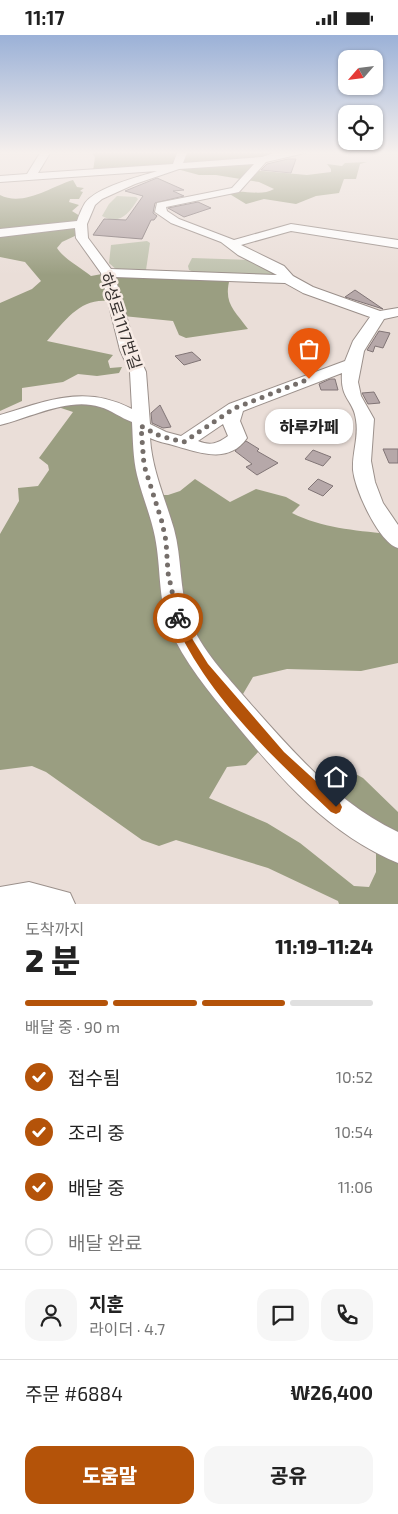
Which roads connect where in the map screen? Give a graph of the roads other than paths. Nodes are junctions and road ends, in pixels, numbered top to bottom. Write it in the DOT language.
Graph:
graph roads {
  1 [pos="106,194"];
  2 [pos="214,194"];
  3 [pos="81,224"];
  4 [pos="0,233"];
  5 [pos="232,244"];
  6 [pos="398,244"];
  7 [pos="107,273"];
  8 [pos="288,279"];
  9 [pos="398,312"];
  10 [pos="379,315"];
  11 [pos="351,364"];
  12 [pos="235,408"];
  13 [pos="0,420"];
  14 [pos="141,423"];
  15 [pos="184,442"];
  16 [pos="398,541"];
  17 [pos="398,848"];
  18 [pos="0,903"];
  19 [pos="59,904"];
  1 -- 3 [label="lane"];
  2 -- 5 [label="lane"];
  3 -- 4 [label="lane"];
  3 -- 7 [label="lane, 하성로1117번길"];
  5 -- 6 [label="lane"];
  5 -- 8 [label="lane"];
  7 -- 8 [label="lane"];
  7 -- 14 [label="lane, 하성로1117번길"];
  8 -- 10 [label="lane"];
  9 -- 10 [label="lane"];
  10 -- 11 [label="lane"];
  11 -- 12 [label="lane"];
  11 -- 16 [label="lane"];
  12 -- 15 [label="lane"];
  12 -- 15 [label="lane"];
  13 -- 14 [label="lane"];
  14 -- 15 [label="lane"];
  14 -- 17 [label="lane, 하성로1117번길"];
  18 -- 19 [label="lane"];
}
